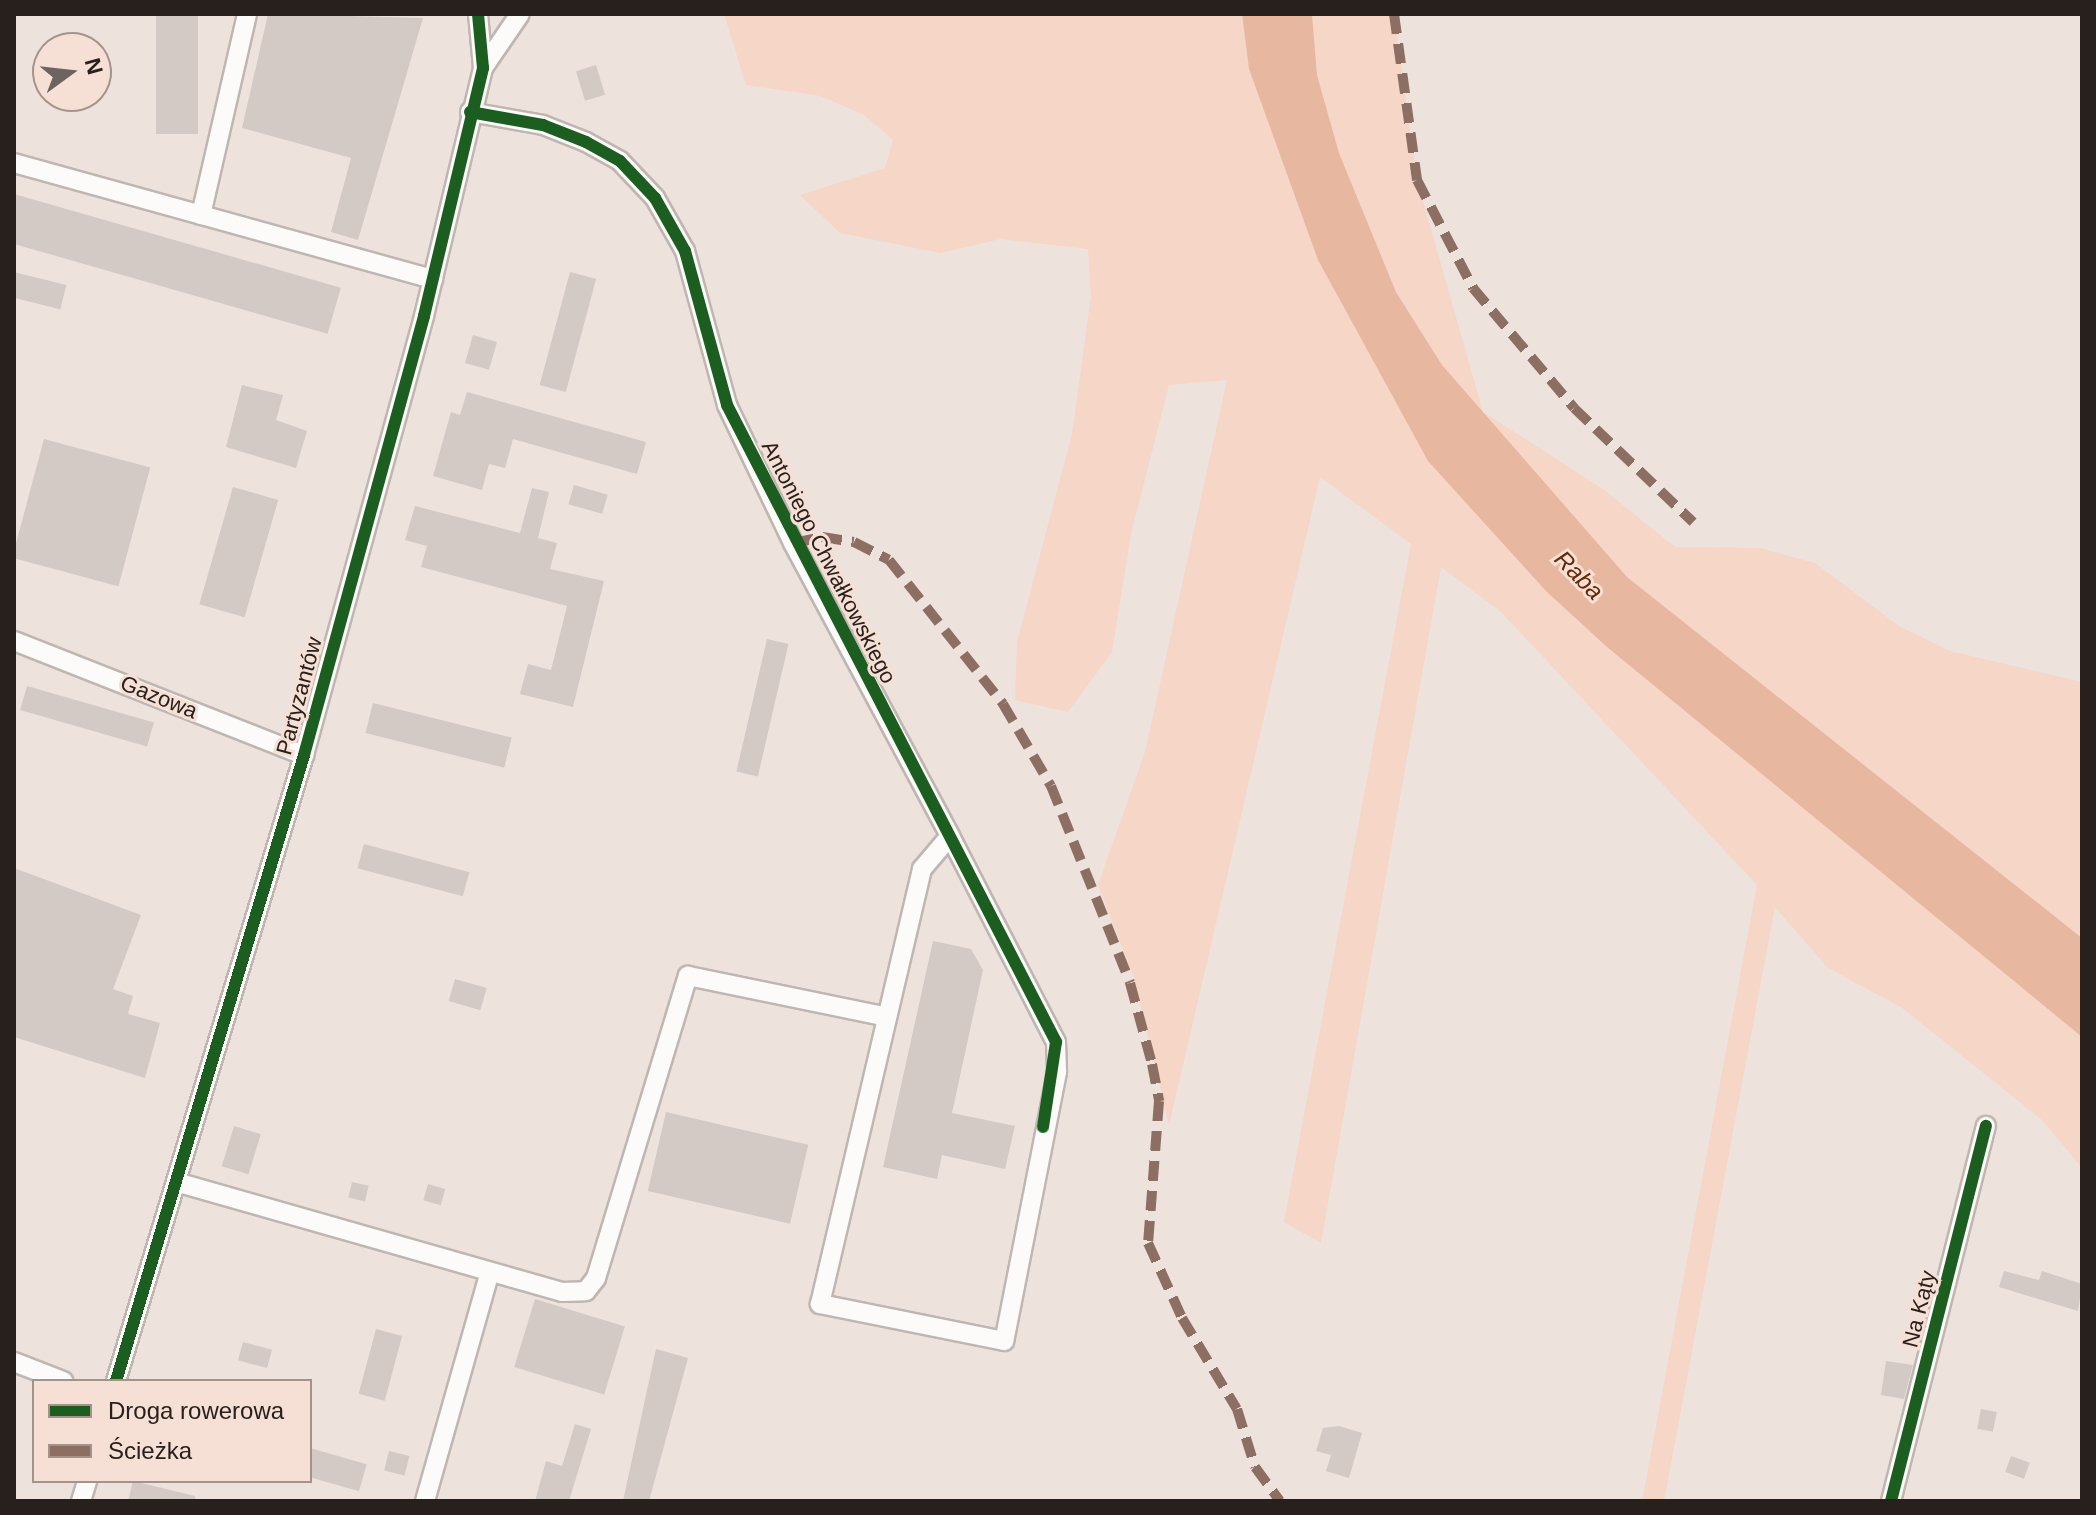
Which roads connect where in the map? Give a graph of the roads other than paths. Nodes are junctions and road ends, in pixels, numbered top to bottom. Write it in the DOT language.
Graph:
graph roads {
  1 [pos="247,14"];
  2 [pos="478,14"];
  3 [pos="520,14"];
  4 [pos="483,68"];
  5 [pos="470,112"];
  6 [pos="14,163"];
  7 [pos="201,215"];
  8 [pos="433,279"];
  9 [pos="14,641"];
  10 [pos="304,755"];
  11 [pos="950,836"];
  12 [pos="887,1017"];
  13 [pos="1986,1126"];
  14 [pos="176,1182"];
  15 [pos="490,1272"];
  16 [pos="14,1362"];
  17 [pos="58,1379"];
  18 [pos="117,1379"];
  19 [pos="425,1501"];
  20 [pos="1891,1501"];
  1 -- 7 [label="street"];
  2 -- 4 [label="street, Partyzantów"];
  3 -- 4 [label="street"];
  4 -- 5 [label="street, Partyzantów"];
  5 -- 8 [label="street, Partyzantów"];
  5 -- 11 [label="street, Antoniego Chwałkowskiego"];
  6 -- 7 [label="street"];
  7 -- 8 [label="street"];
  8 -- 10 [label="street, Partyzantów"];
  9 -- 10 [label="street, Gazowa"];
  10 -- 14 [label="street, Partyzantów"];
  11 -- 12 [label="street"];
  11 -- 12 [label="street, Antoniego Chwałkowskiego"];
  12 -- 15 [label="street"];
  13 -- 20 [label="street, Na Kąty"];
  14 -- 15 [label="street"];
  14 -- 18 [label="street, Partyzantów"];
  15 -- 19 [label="street"];
  16 -- 17 [label="street"];
}
